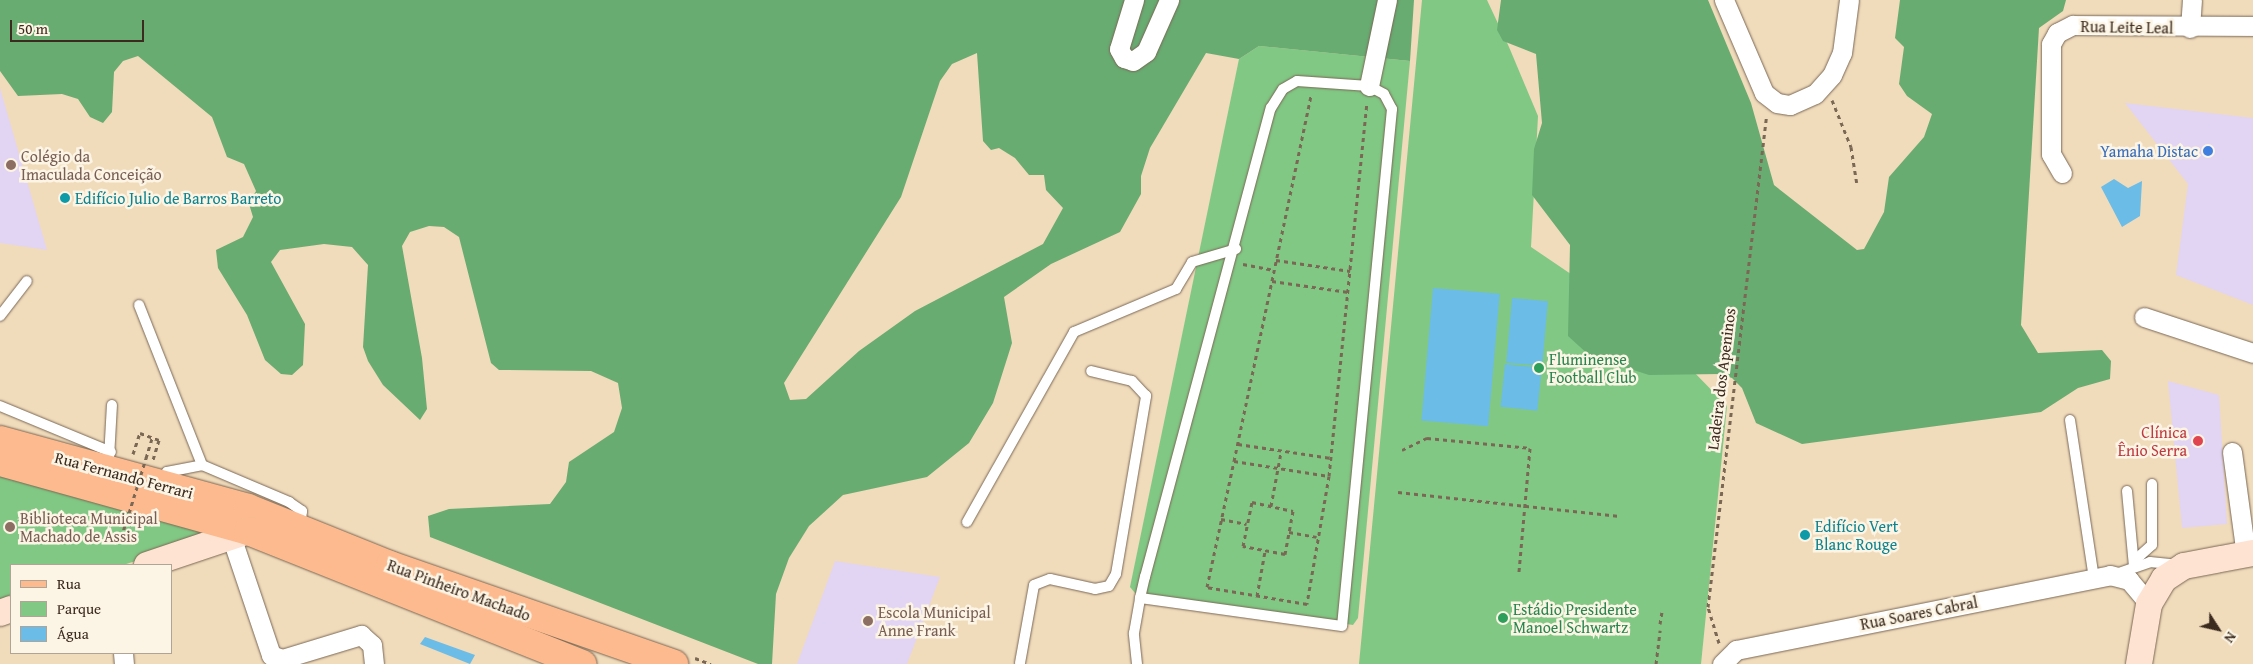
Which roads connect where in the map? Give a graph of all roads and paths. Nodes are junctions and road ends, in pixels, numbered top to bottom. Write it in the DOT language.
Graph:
graph roads {
  1 [pos="1134,0"];
  2 [pos="1169,0"];
  3 [pos="1387,0"];
  4 [pos="1724,0"];
  5 [pos="1849,0"];
  6 [pos="2192,0"];
  7 [pos="2253,26"];
  8 [pos="2190,28"];
  9 [pos="1314,82"];
  10 [pos="1369,86"];
  11 [pos="1836,103"];
  12 [pos="1764,123"];
  13 [pos="2062,173"];
  14 [pos="1857,183"];
  15 [pos="1236,249"];
  16 [pos="1276,260"];
  17 [pos="1233,262"];
  18 [pos="1274,270"];
  19 [pos="1350,271"];
  20 [pos="1272,281"];
  21 [pos="27,282"];
  22 [pos="1348,292"];
  23 [pos="139,305"];
  24 [pos="0,316"];
  25 [pos="2144,317"];
  26 [pos="2253,353"];
  27 [pos="1091,371"];
  28 [pos="112,404"];
  29 [pos="0,406"];
  30 [pos="2070,420"];
  31 [pos="152,438"];
  32 [pos="0,440"];
  33 [pos="1238,444"];
  34 [pos="1402,450"];
  35 [pos="1281,452"];
  36 [pos="2232,452"];
  37 [pos="1331,458"];
  38 [pos="1234,461"];
  39 [pos="0,462"];
  40 [pos="202,465"];
  41 [pos="114,466"];
  42 [pos="1278,468"];
  43 [pos="155,473"];
  44 [pos="1329,476"];
  45 [pos="2152,484"];
  46 [pos="2127,491"];
  47 [pos="1398,492"];
  48 [pos="1271,506"];
  49 [pos="1525,506"];
  50 [pos="1620,516"];
  51 [pos="2248,517"];
  52 [pos="1221,519"];
  53 [pos="967,522"];
  54 [pos="129,524"];
  55 [pos="1247,524"];
  56 [pos="242,525"];
  57 [pos="300,528"];
  58 [pos="1289,532"];
  59 [pos="1318,537"];
  60 [pos="1266,551"];
  61 [pos="2250,554"];
  62 [pos="149,564"];
  63 [pos="2134,564"];
  64 [pos="2177,570"];
  65 [pos="1519,572"];
  66 [pos="2116,574"];
  67 [pos="2094,578"];
  68 [pos="1257,596"];
  69 [pos="1140,598"];
  70 [pos="2149,604"];
  71 [pos="1662,612"];
  72 [pos="1253,614"];
  73 [pos="1660,624"];
  74 [pos="1660,630"];
  75 [pos="1717,638"];
  76 [pos="300,659"];
  77 [pos="1724,660"];
  78 [pos="1020,663"];
  79 [pos="374,664"];
  80 [pos="583,664"];
  81 [pos="674,664"];
  82 [pos="1137,664"];
  83 [pos="1656,664"];
  84 [pos="2139,664"];
  1 -- 2 [label="street"];
  3 -- 10 [label="street"];
  4 -- 5 [label="street"];
  6 -- 8 [label="street"];
  7 -- 8 [label="street, Rua Leite Leal"];
  8 -- 13 [label="street, Rua Leite Leal"];
  9 -- 10 [label="lane"];
  9 -- 15 [label="lane"];
  9 -- 16 [label="path"];
  10 -- 19 [label="path"];
  10 -- 72 [label="lane"];
  11 -- 14 [label="path"];
  12 -- 75 [label="path, Ladeira dos Apeninos"];
  15 -- 17 [label="lane"];
  15 -- 53 [label="lane"];
  16 -- 18 [label="path"];
  16 -- 19 [label="path"];
  17 -- 18 [label="path"];
  17 -- 69 [label="lane"];
  18 -- 20 [label="path"];
  19 -- 22 [label="path"];
  20 -- 22 [label="path"];
  20 -- 33 [label="path"];
  21 -- 24 [label="lane"];
  22 -- 37 [label="path"];
  23 -- 40 [label="lane"];
  25 -- 26 [label="street"];
  27 -- 78 [label="lane"];
  28 -- 41 [label="lane"];
  29 -- 41 [label="lane"];
  30 -- 67 [label="lane"];
  31 -- 41 [label="path"];
  31 -- 43 [label="path"];
  31 -- 54 [label="path, bridge"];
  32 -- 41 [label="main road, Rua Fernando Ferrari"];
  33 -- 35 [label="path"];
  33 -- 38 [label="path"];
  34 -- 49 [label="path"];
  35 -- 37 [label="path"];
  35 -- 42 [label="path"];
  36 -- 51 [label="street"];
  37 -- 44 [label="path"];
  38 -- 42 [label="path"];
  38 -- 52 [label="path"];
  39 -- 56 [label="main road, Rua Fernando Ferrari"];
  40 -- 43 [label="lane"];
  40 -- 57 [label="lane"];
  41 -- 43 [label="main road, Rua Fernando Ferrari"];
  42 -- 44 [label="path"];
  42 -- 48 [label="path"];
  43 -- 56 [label="main road, Rua Fernando Ferrari"];
  44 -- 59 [label="path"];
  45 -- 63 [label="lane"];
  46 -- 63 [label="lane"];
  47 -- 49 [label="path"];
  48 -- 55 [label="path"];
  48 -- 58 [label="path"];
  49 -- 50 [label="path"];
  49 -- 65 [label="path"];
  51 -- 61 [label="street"];
  52 -- 55 [label="path"];
  52 -- 68 [label="path"];
  55 -- 60 [label="path"];
  56 -- 57 [label="main road, Rua Pinheiro Machado"];
  56 -- 62 [label="main road"];
  56 -- 76 [label="street"];
  56 -- 80 [label="main road, Rua Pinheiro Machado"];
  57 -- 81 [label="main road, Rua Pinheiro Machado"];
  58 -- 59 [label="path"];
  58 -- 60 [label="path"];
  59 -- 68 [label="path"];
  60 -- 68 [label="path"];
  61 -- 64 [label="main road, Rua Soares Cabral"];
  63 -- 64 [label="lane, Rua Soares Cabral"];
  63 -- 66 [label="lane, Rua Soares Cabral"];
  64 -- 70 [label="main road"];
  66 -- 67 [label="street, Rua Soares Cabral"];
  66 -- 70 [label="street"];
  67 -- 77 [label="street, Rua Soares Cabral"];
  68 -- 72 [label="path"];
  69 -- 72 [label="lane"];
  69 -- 82 [label="lane"];
  70 -- 84 [label="main road"];
  71 -- 73 [label="path"];
  74 -- 83 [label="path"];
  76 -- 79 [label="street"];
}
